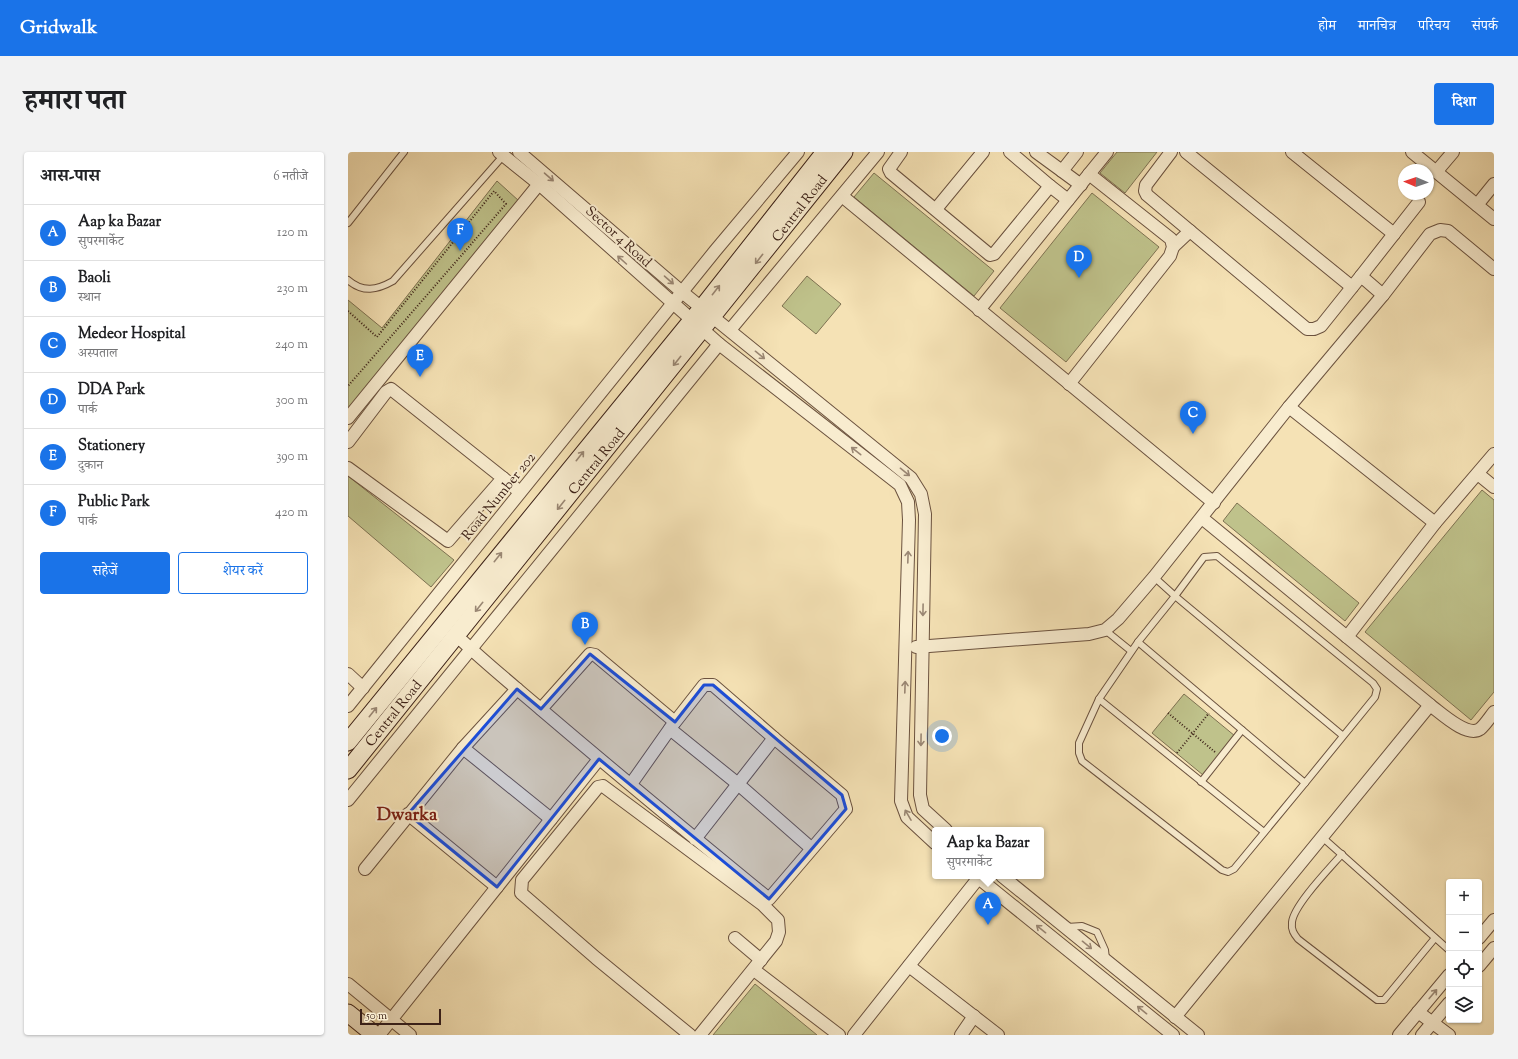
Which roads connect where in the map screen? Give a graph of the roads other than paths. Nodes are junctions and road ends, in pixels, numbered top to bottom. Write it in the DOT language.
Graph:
graph roads {
  1 [pos="404,152"];
  2 [pos="519,152"];
  3 [pos="798,152"];
  4 [pos="825,152"];
  5 [pos="844,152"];
  6 [pos="878,152"];
  7 [pos="901,152"];
  8 [pos="983,152"];
  9 [pos="1010,152"];
  10 [pos="1036,152"];
  11 [pos="1078,152"];
  12 [pos="1107,152"];
  13 [pos="1171,152"];
  14 [pos="1186,152"];
  15 [pos="1292,152"];
  16 [pos="1412,152"];
  17 [pos="1453,152"];
  18 [pos="501,154"];
  19 [pos="1062,171"];
  20 [pos="1436,172"];
  21 [pos="1089,174"];
  22 [pos="539,184"];
  23 [pos="1081,184"];
  24 [pos="1494,184"];
  25 [pos="1050,186"];
  26 [pos="842,196"];
  27 [pos="1068,200"];
  28 [pos="1419,202"];
  29 [pos="1477,205"];
  30 [pos="936,209"];
  31 [pos="1494,219"];
  32 [pos="348,223"];
  33 [pos="1190,231"];
  34 [pos="1394,234"];
  35 [pos="1173,247"];
  36 [pos="1494,269"];
  37 [pos="1361,276"];
  38 [pos="348,280"];
  39 [pos="1352,287"];
  40 [pos="682,292"];
  41 [pos="1383,295"];
  42 [pos="672,304"];
  43 [pos="979,310"];
  44 [pos="702,318"];
  45 [pos="730,330"];
  46 [pos="719,344"];
  47 [pos="1069,384"];
  48 [pos="1289,407"];
  49 [pos="348,418"];
  50 [pos="348,442"];
  51 [pos="1494,454"];
  52 [pos="348,468"];
  53 [pos="1478,474"];
  54 [pos="503,478"];
  55 [pos="1494,487"];
  56 [pos="520,492"];
  57 [pos="1214,503"];
  58 [pos="1202,518"];
  59 [pos="1435,523"];
  60 [pos="1154,577"];
  61 [pos="1175,596"];
  62 [pos="1105,630"];
  63 [pos="456,636"];
  64 [pos="1347,637"];
  65 [pos="1138,642"];
  66 [pos="923,647"];
  67 [pos="906,648"];
  68 [pos="470,649"];
  69 [pos="1131,651"];
  70 [pos="348,674"];
  71 [pos="363,688"];
  72 [pos="517,689"];
  73 [pos="1099,699"];
  74 [pos="1430,705"];
  75 [pos="348,706"];
  76 [pos="541,709"];
  77 [pos="1494,712"];
  78 [pos="673,726"];
  79 [pos="1242,730"];
  80 [pos="1342,735"];
  81 [pos="774,738"];
  82 [pos="348,742"];
  83 [pos="463,748"];
  84 [pos="599,759"];
  85 [pos="348,770"];
  86 [pos="1201,782"];
  87 [pos="1305,783"];
  88 [pos="631,784"];
  89 [pos="738,784"];
  90 [pos="348,800"];
  91 [pos="408,814"];
  92 [pos="551,819"];
  93 [pos="943,827"];
  94 [pos="1264,832"];
  95 [pos="1322,837"];
  96 [pos="695,839"];
  97 [pos="932,840"];
  98 [pos="811,848"];
  99 [pos="1342,854"];
  100 [pos="365,869"];
  101 [pos="976,879"];
  102 [pos="980,879"];
  103 [pos="1006,879"];
  104 [pos="497,887"];
  105 [pos="766,902"];
  106 [pos="1494,920"];
  107 [pos="1482,934"];
  108 [pos="735,938"];
  109 [pos="1435,938"];
  110 [pos="1446,947"];
  111 [pos="1494,948"];
  112 [pos="1482,962"];
  113 [pos="757,965"];
  114 [pos="909,966"];
  115 [pos="1446,979"];
  116 [pos="348,984"];
  117 [pos="1446,1007"];
  118 [pos="1418,1012"];
  119 [pos="348,1013"];
  120 [pos="974,1016"];
  121 [pos="1175,1017"];
  122 [pos="391,1020"];
  123 [pos="1433,1022"];
  124 [pos="375,1035"];
  125 [pos="379,1035"];
  126 [pos="410,1035"];
  127 [pos="690,1035"];
  128 [pos="700,1035"];
  129 [pos="839,1035"];
  130 [pos="854,1035"];
  131 [pos="960,1035"];
  132 [pos="998,1035"];
  133 [pos="1173,1035"];
  134 [pos="1198,1035"];
  135 [pos="1399,1035"];
  136 [pos="1422,1035"];
  137 [pos="1449,1035"];
  1 -- 32 [label="lane"];
  2 -- 40 [label="street, Sector 4 Road, one-way"];
  3 -- 40 [label="street, Road Number 202"];
  44 -- 4 [label="main road, Central Road, one-way"];
  5 -- 44 [label="main road, Central Road, one-way"];
  6 -- 26 [label="street"];
  7 -- 30 [label="street"];
  8 -- 30 [label="street"];
  9 -- 25 [label="street"];
  10 -- 19 [label="street"];
  11 -- 19 [label="street"];
  12 -- 21 [label="street"];
  13 -- 33 [label="street"];
  14 -- 39 [label="street"];
  15 -- 34 [label="street"];
  16 -- 20 [label="street"];
  17 -- 20 [label="street"];
  18 -- 22 [label="street, Sector 4 Road"];
  18 -- 38 [label="lane"];
  19 -- 23 [label="street"];
  20 -- 29 [label="street"];
  21 -- 23 [label="street"];
  21 -- 35 [label="street"];
  42 -- 22 [label="street, Sector 4 Road, one-way"];
  22 -- 49 [label="street"];
  23 -- 27 [label="street"];
  24 -- 29 [label="street"];
  25 -- 27 [label="street"];
  25 -- 30 [label="street"];
  26 -- 43 [label="street"];
  26 -- 45 [label="street"];
  27 -- 43 [label="street"];
  28 -- 34 [label="street"];
  29 -- 31 [label="street"];
  33 -- 35 [label="street"];
  33 -- 39 [label="street"];
  34 -- 37 [label="street"];
  35 -- 47 [label="street"];
  36 -- 41 [label="street"];
  37 -- 39 [label="street"];
  37 -- 41 [label="street"];
  40 -- 42 [label="street, Road Number 202"];
  40 -- 44 [label="street, Sector 4 Road"];
  41 -- 48 [label="street"];
  42 -- 44 [label="street, Sector 4 Road"];
  42 -- 56 [label="street, Road Number 202"];
  43 -- 47 [label="street"];
  44 -- 45 [label="street, Sector 4 Road"];
  44 -- 46 [label="street, Sector 4 Road"];
  44 -- 63 [label="main road, Central Road, one-way"];
  82 -- 44 [label="main road, Central Road, one-way"];
  45 -- 66 [label="street, Sector 4 Road, one-way"];
  67 -- 46 [label="street, Sector 4 Road, one-way"];
  46 -- 68 [label="street"];
  47 -- 57 [label="street"];
  48 -- 57 [label="street"];
  48 -- 59 [label="street"];
  50 -- 54 [label="street"];
  51 -- 53 [label="street"];
  52 -- 54 [label="street"];
  53 -- 55 [label="street"];
  53 -- 59 [label="street"];
  54 -- 56 [label="street"];
  56 -- 71 [label="street, Road Number 202"];
  57 -- 58 [label="street"];
  58 -- 60 [label="street"];
  58 -- 64 [label="street"];
  59 -- 64 [label="street"];
  60 -- 61 [label="lane"];
  60 -- 62 [label="street"];
  61 -- 65 [label="lane"];
  61 -- 80 [label="lane"];
  61 -- 80 [label="lane"];
  62 -- 66 [label="street"];
  62 -- 69 [label="lane"];
  63 -- 68 [label="street"];
  63 -- 85 [label="main road, Central Road"];
  64 -- 74 [label="street"];
  65 -- 69 [label="lane"];
  65 -- 79 [label="lane"];
  66 -- 67 [label="street"];
  66 -- 93 [label="street, Sector 4 Road, one-way"];
  97 -- 67 [label="street, Sector 4 Road, one-way"];
  68 -- 72 [label="street"];
  68 -- 90 [label="street"];
  69 -- 73 [label="lane"];
  70 -- 71 [label="street"];
  71 -- 75 [label="street, Road Number 202"];
  72 -- 76 [label="street"];
  72 -- 83 [label="street"];
  73 -- 86 [label="lane"];
  73 -- 94 [label="lane"];
  74 -- 77 [label="street"];
  74 -- 95 [label="street"];
  76 -- 78 [label="street"];
  76 -- 84 [label="street"];
  78 -- 81 [label="street"];
  78 -- 88 [label="street"];
  78 -- 89 [label="street"];
  79 -- 86 [label="lane"];
  79 -- 87 [label="lane"];
  80 -- 87 [label="lane"];
  81 -- 89 [label="street"];
  81 -- 98 [label="street"];
  83 -- 91 [label="street"];
  83 -- 92 [label="street"];
  84 -- 88 [label="street"];
  84 -- 92 [label="street"];
  86 -- 94 [label="lane"];
  87 -- 94 [label="lane"];
  88 -- 96 [label="street"];
  89 -- 96 [label="street"];
  89 -- 98 [label="street"];
  91 -- 100 [label="street"];
  91 -- 104 [label="street"];
  92 -- 104 [label="street"];
  95 -- 99 [label="lane"];
  95 -- 121 [label="street"];
  96 -- 105 [label="street"];
  98 -- 105 [label="street"];
  99 -- 109 [label="lane"];
  99 -- 109 [label="lane"];
  101 -- 114 [label="street"];
  133 -- 102 [label="street, one-way"];
  103 -- 121 [label="street, one-way"];
  104 -- 122 [label="street"];
  105 -- 113 [label="street"];
  105 -- 127 [label="street"];
  106 -- 107 [label="street"];
  108 -- 113 [label="street"];
  109 -- 110 [label="lane"];
  111 -- 112 [label="street"];
  113 -- 128 [label="street"];
  113 -- 129 [label="street"];
  114 -- 120 [label="street"];
  114 -- 130 [label="street"];
  118 -- 115 [label="street, one-way"];
  116 -- 122 [label="street"];
  117 -- 123 [label="street"];
  118 -- 123 [label="street"];
  118 -- 135 [label="street"];
  119 -- 124 [label="main road"];
  120 -- 131 [label="street"];
  120 -- 132 [label="street"];
  121 -- 134 [label="street"];
  122 -- 125 [label="street"];
  122 -- 126 [label="street"];
  123 -- 136 [label="street"];
  123 -- 137 [label="street"];
}
